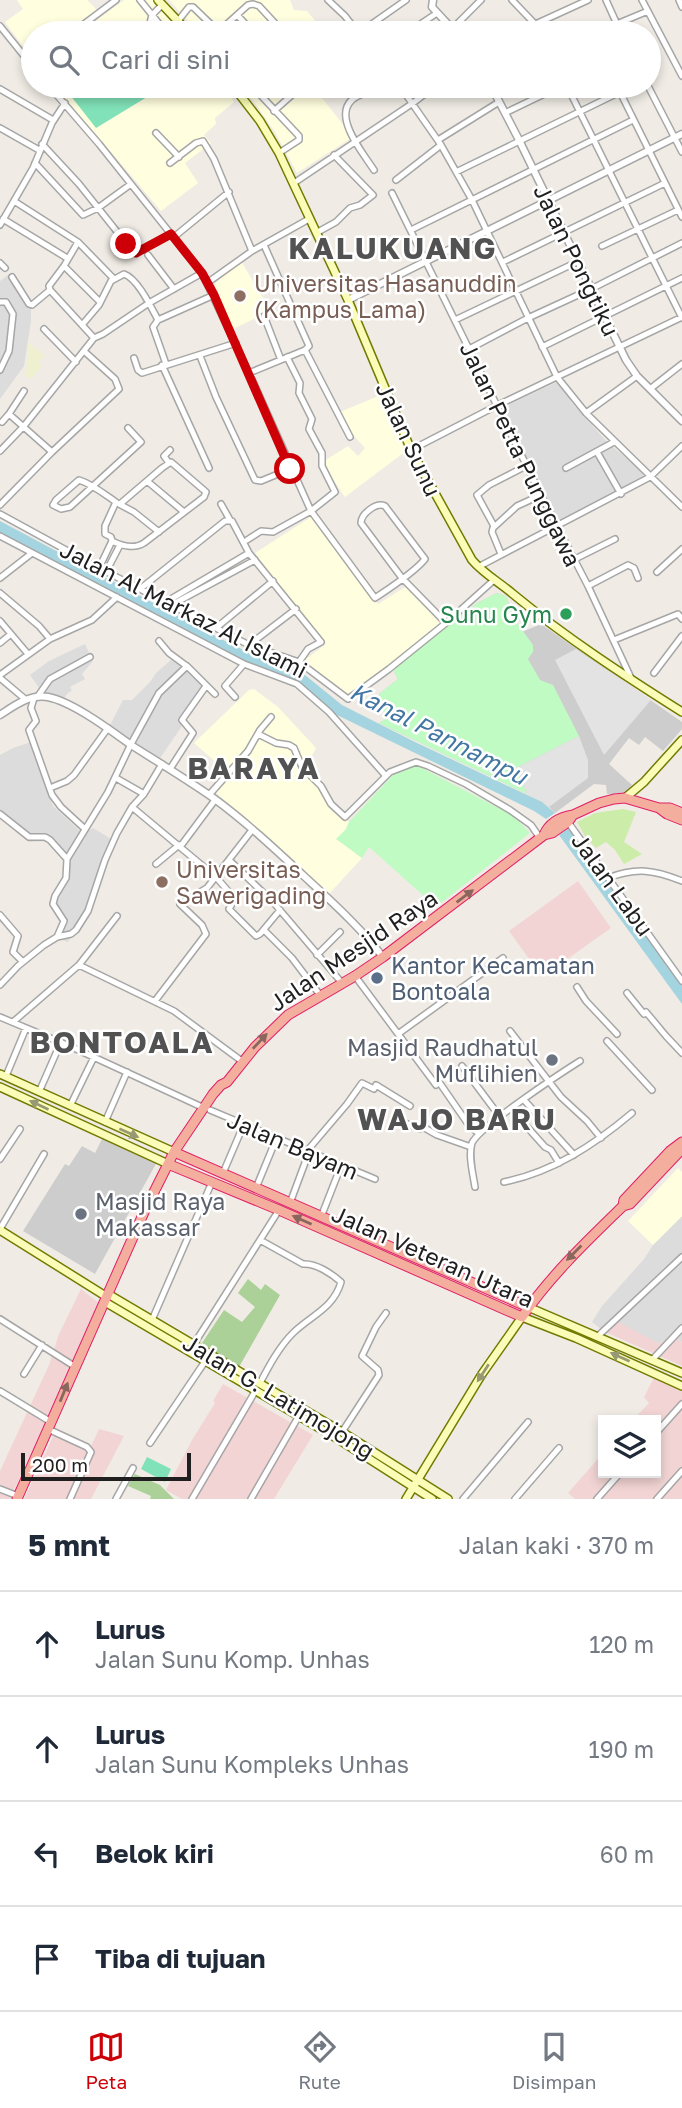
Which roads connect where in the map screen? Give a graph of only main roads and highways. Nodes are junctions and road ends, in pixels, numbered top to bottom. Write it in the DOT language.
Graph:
graph roads {
  1 [pos="160,2"];
  2 [pos="178,21"];
  3 [pos="242,98"];
  4 [pos="682,712"];
  5 [pos="682,740"];
  6 [pos="643,782"];
  7 [pos="625,798"];
  8 [pos="640,802"];
  9 [pos="659,808"];
  10 [pos="682,813"];
  11 [pos="682,820"];
  12 [pos="3,1075"];
  13 [pos="0,1087"];
  14 [pos="682,1142"];
  15 [pos="682,1149"];
  16 [pos="174,1153"];
  17 [pos="168,1164"];
  18 [pos="623,1206"];
  19 [pos="332,1228"];
  20 [pos="0,1230"];
  21 [pos="429,1269"];
  22 [pos="107,1298"];
  23 [pos="528,1307"];
  24 [pos="522,1317"];
  25 [pos="682,1373"];
  26 [pos="682,1386"];
  27 [pos="258,1387"];
  28 [pos="301,1412"];
  29 [pos="416,1484"];
  30 [pos="17,1498"];
  31 [pos="406,1499"];
  32 [pos="432,1499"];
  33 [pos="448,1499"];
  1 -- 2 [label="main road"];
  3 -- 4 [label="main road, Jalan Sunu"];
  5 -- 6 [label="main road"];
  6 -- 7 [label="main road"];
  6 -- 8 [label="main road"];
  7 -- 8 [label="highway, Jalan Mesjid Raya"];
  16 -- 7 [label="highway, Jalan Mesjid Raya, one-way"];
  8 -- 9 [label="highway, Jalan Mesjid Raya"];
  9 -- 10 [label="highway, Jalan Mesjid Raya"];
  9 -- 11 [label="highway, Jalan Mesjid Raya"];
  12 -- 16 [label="main road, one-way"];
  17 -- 13 [label="main road, one-way"];
  14 -- 18 [label="highway"];
  15 -- 18 [label="highway"];
  16 -- 17 [label="highway, Jalan Mesjid Raya"];
  16 -- 19 [label="highway, Jalan Veteran Utara"];
  19 -- 17 [label="highway, Jalan Veteran Utara, one-way"];
  17 -- 22 [label="highway, Jalan Mesjid Raya"];
  18 -- 23 [label="highway, one-way"];
  19 -- 21 [label="highway, Jalan Veteran Utara"];
  20 -- 22 [label="main road"];
  21 -- 23 [label="highway, Jalan Veteran Utara"];
  21 -- 24 [label="highway, Jalan Veteran Utara"];
  22 -- 27 [label="main road, Jalan G. Latimojong"];
  22 -- 27 [label="main road, Jalan G. Latimojong"];
  30 -- 22 [label="highway, Jalan Mesjid Raya, one-way"];
  23 -- 24 [label="highway"];
  23 -- 25 [label="main road, Jalan Veteran Utara"];
  26 -- 24 [label="main road, Jalan Veteran Utara, one-way"];
  24 -- 29 [label="main road, one-way"];
  27 -- 28 [label="main road, Jalan G. Latimojong"];
  28 -- 29 [label="main road, Jalan G. Latimojong"];
  28 -- 29 [label="main road, Jalan G. Latimojong"];
  29 -- 31 [label="main road"];
  29 -- 32 [label="main road"];
  29 -- 33 [label="main road, Jalan G. Latimojong"];
}
